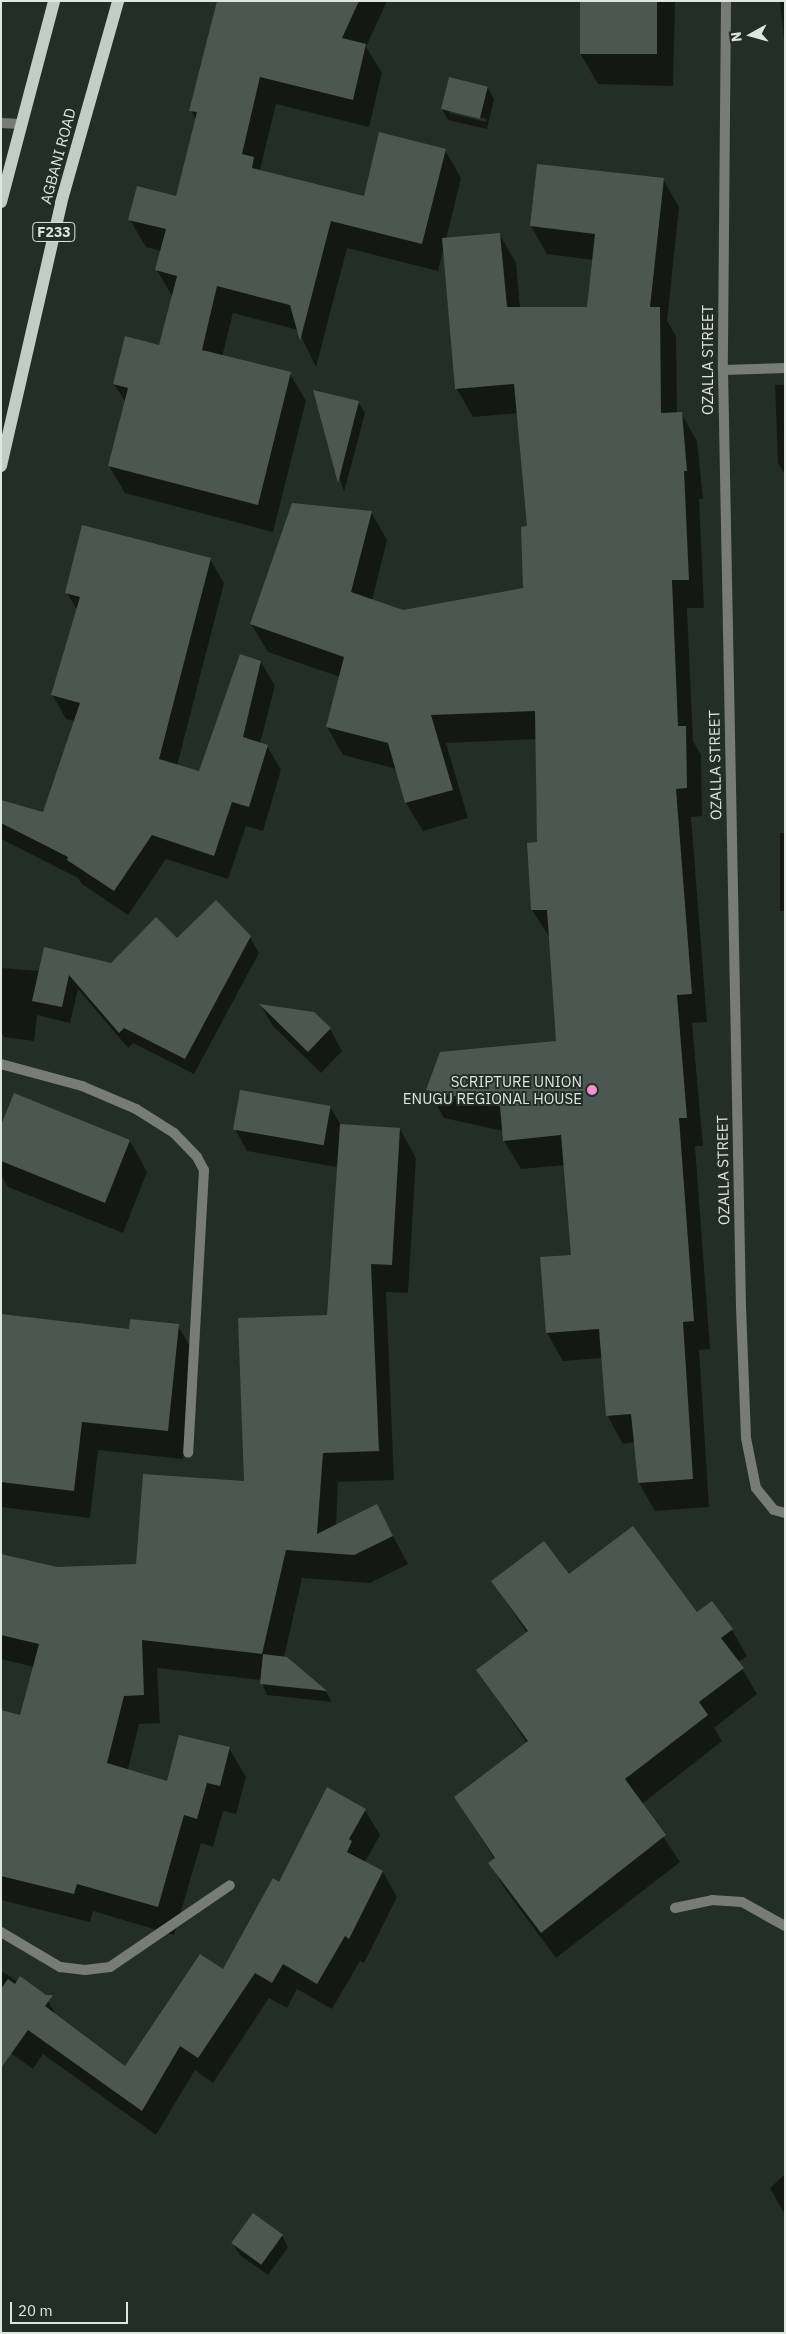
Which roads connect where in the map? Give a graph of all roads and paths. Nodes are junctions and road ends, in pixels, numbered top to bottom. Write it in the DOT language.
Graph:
graph roads {
  1 [pos="54,1"];
  2 [pos="118,1"];
  3 [pos="726,1"];
  4 [pos="1,123"];
  5 [pos="21,124"];
  6 [pos="1,202"];
  7 [pos="785,368"];
  8 [pos="722,370"];
  9 [pos="1,466"];
  10 [pos="1,1064"];
  11 [pos="188,1452"];
  12 [pos="785,1513"];
  13 [pos="230,1885"];
  14 [pos="675,1908"];
  15 [pos="785,1926"];
  16 [pos="1,1932"];
  1 -- 5 [label="main road"];
  2 -- 9 [label="main road, AGBANI ROAD / F233"];
  3 -- 8 [label="street, OZALLA STREET"];
  4 -- 5 [label="street"];
  5 -- 6 [label="main road"];
  7 -- 8 [label="street"];
  8 -- 12 [label="street, OZALLA STREET"];
  10 -- 11 [label="street"];
  13 -- 16 [label="street"];
  14 -- 15 [label="street"];
}
